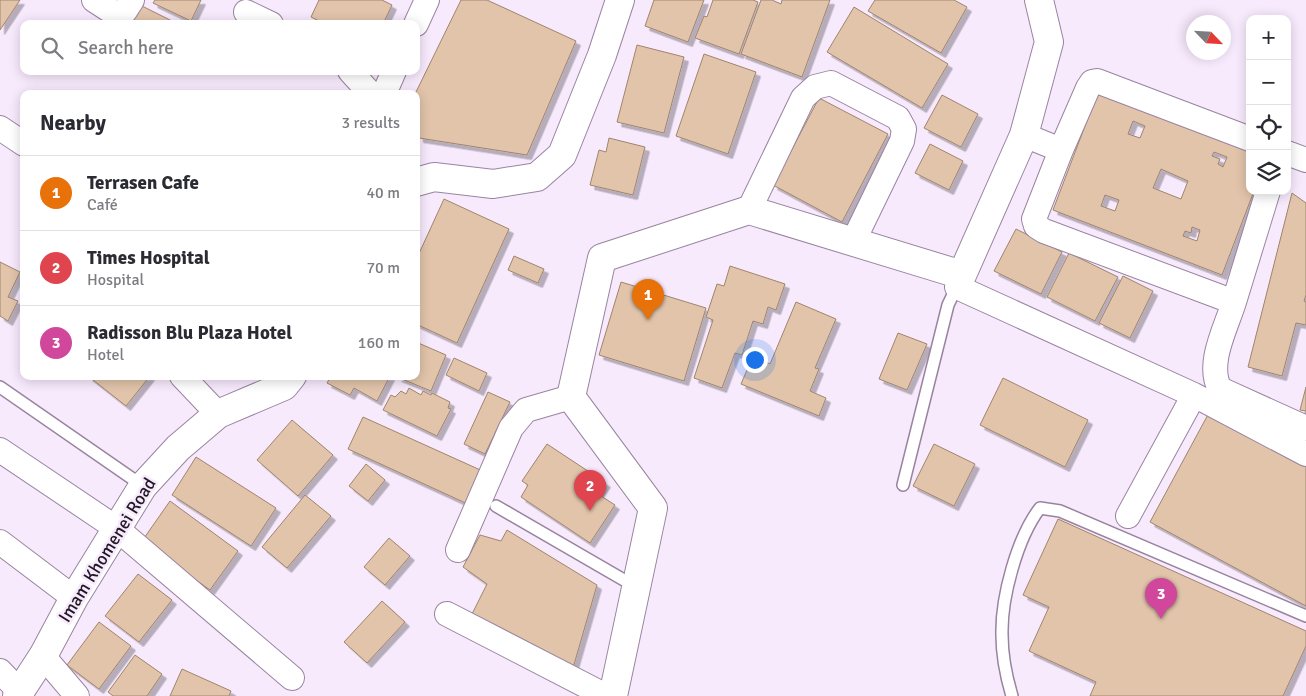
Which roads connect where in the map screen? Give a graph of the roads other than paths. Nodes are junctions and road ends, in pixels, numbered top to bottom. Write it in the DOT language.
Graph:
graph roads {
  1 [pos="94,0"];
  2 [pos="132,0"];
  3 [pos="427,0"];
  4 [pos="620,0"];
  5 [pos="1039,0"];
  6 [pos="246,12"];
  7 [pos="263,20"];
  8 [pos="418,20"];
  9 [pos="354,75"];
  10 [pos="392,75"];
  11 [pos="367,90"];
  12 [pos="386,90"];
  13 [pos="0,128"];
  14 [pos="1024,135"];
  15 [pos="1246,137"];
  16 [pos="20,141"];
  17 [pos="1061,150"];
  18 [pos="1291,154"];
  19 [pos="1306,160"];
  20 [pos="420,181"];
  21 [pos="1267,195"];
  22 [pos="750,210"];
  23 [pos="853,242"];
  24 [pos="960,281"];
  25 [pos="1234,302"];
  26 [pos="186,380"];
  27 [pos="289,380"];
  28 [pos="0,387"];
  29 [pos="1194,395"];
  30 [pos="571,397"];
  31 [pos="218,414"];
  32 [pos="1306,428"];
  33 [pos="0,450"];
  34 [pos="1306,454"];
  35 [pos="903,484"];
  36 [pos="143,486"];
  37 [pos="496,506"];
  38 [pos="1128,516"];
  39 [pos="116,528"];
  40 [pos="0,542"];
  41 [pos="458,550"];
  42 [pos="636,587"];
  43 [pos="74,598"];
  44 [pos="447,614"];
  45 [pos="1306,616"];
  46 [pos="43,656"];
  47 [pos="0,671"];
  48 [pos="292,678"];
  49 [pos="18,694"];
  50 [pos="77,696"];
  51 [pos="606,696"];
  52 [pos="613,696"];
  53 [pos="1012,696"];
  1 -- 2 [label="street"];
  3 -- 8 [label="street"];
  4 -- 20 [label="street"];
  5 -- 14 [label="street"];
  6 -- 7 [label="street"];
  9 -- 11 [label="street"];
  10 -- 12 [label="street"];
  13 -- 16 [label="street"];
  14 -- 17 [label="street"];
  14 -- 24 [label="street"];
  15 -- 17 [label="street"];
  17 -- 25 [label="street"];
  18 -- 19 [label="street"];
  21 -- 25 [label="street"];
  22 -- 23 [label="street"];
  22 -- 23 [label="street"];
  22 -- 30 [label="street"];
  23 -- 24 [label="street"];
  24 -- 29 [label="street"];
  24 -- 35 [label="lane"];
  25 -- 32 [label="street"];
  26 -- 31 [label="street"];
  27 -- 31 [label="street, Imam Khomenei Road"];
  28 -- 36 [label="lane"];
  29 -- 34 [label="street"];
  29 -- 38 [label="street"];
  30 -- 41 [label="street"];
  30 -- 42 [label="street"];
  31 -- 36 [label="street, Imam Khomenei Road"];
  33 -- 39 [label="street"];
  36 -- 39 [label="street, Imam Khomenei Road"];
  37 -- 42 [label="lane"];
  39 -- 43 [label="street, Imam Khomenei Road"];
  39 -- 48 [label="street"];
  40 -- 43 [label="street"];
  42 -- 52 [label="street"];
  43 -- 46 [label="street, Imam Khomenei Road"];
  44 -- 51 [label="street"];
  45 -- 53 [label="lane"];
  46 -- 49 [label="street, Imam Khomenei Road"];
  46 -- 50 [label="street"];
  47 -- 49 [label="street"];
}
